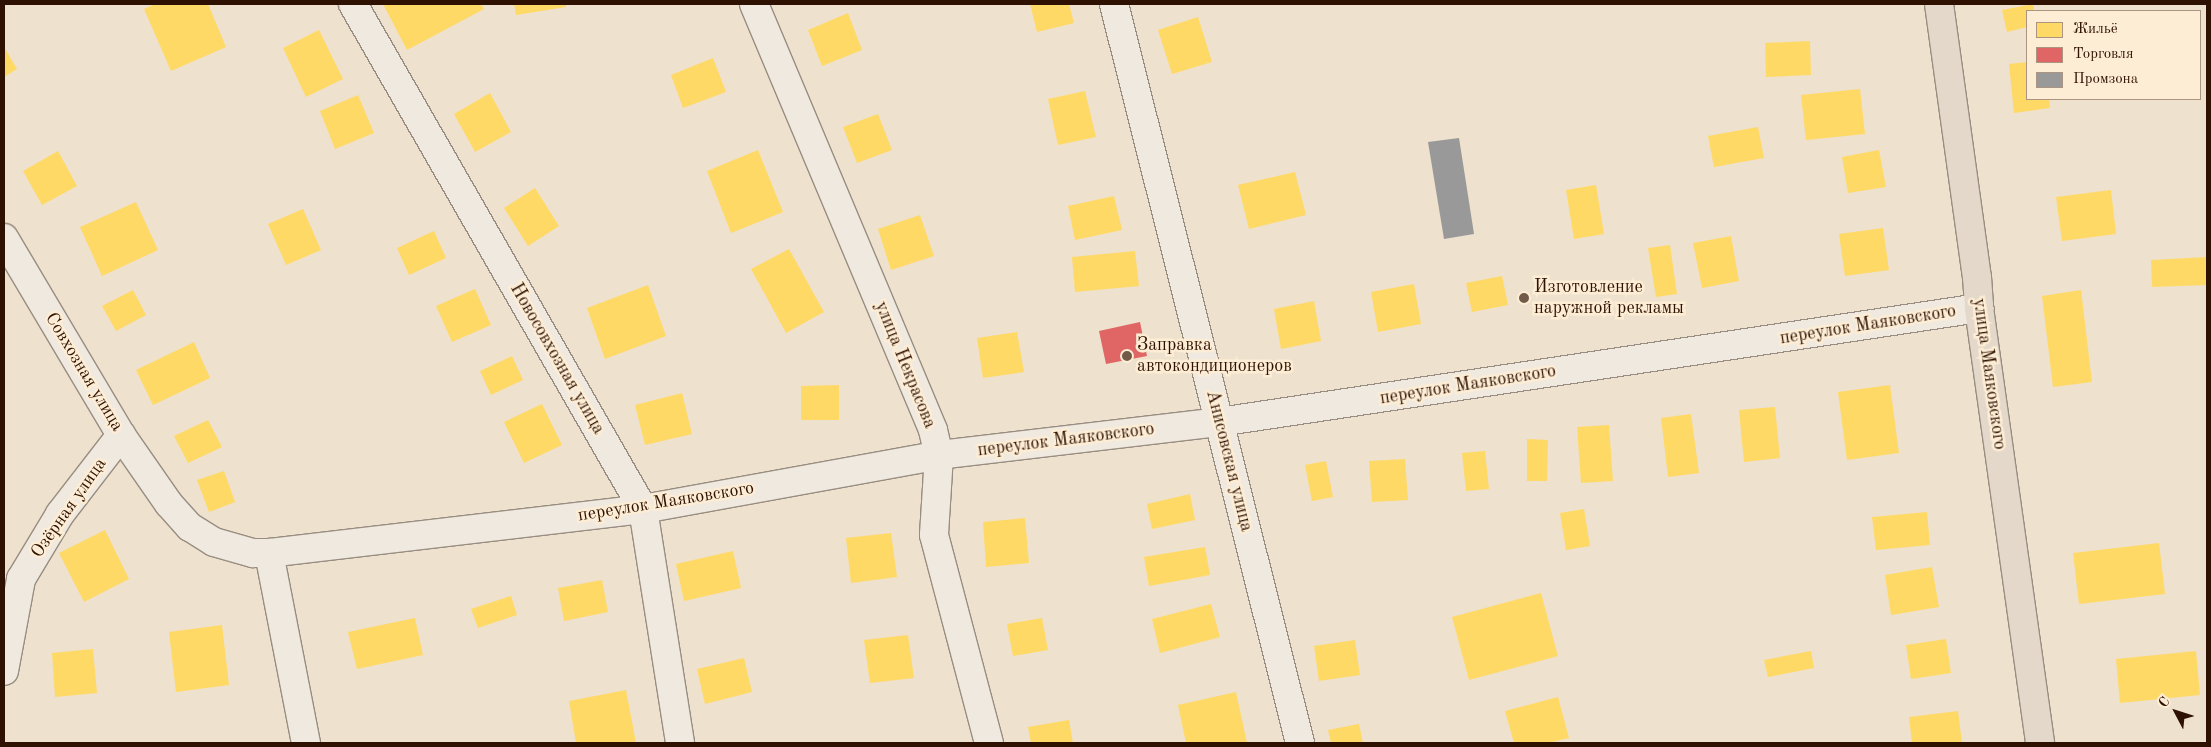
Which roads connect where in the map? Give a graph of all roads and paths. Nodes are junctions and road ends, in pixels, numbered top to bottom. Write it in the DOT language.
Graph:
graph roads {
  1 [pos="353,4"];
  2 [pos="754,4"];
  3 [pos="1114,4"];
  4 [pos="1939,4"];
  5 [pos="4,238"];
  6 [pos="1979,308"];
  7 [pos="1219,422"];
  8 [pos="122,435"];
  9 [pos="939,455"];
  10 [pos="169,504"];
  11 [pos="643,509"];
  12 [pos="269,553"];
  13 [pos="4,671"];
  14 [pos="306,743"];
  15 [pos="680,743"];
  16 [pos="988,743"];
  17 [pos="1300,743"];
  18 [pos="2040,743"];
  1 -- 11 [label="street, Новосовхозная улица"];
  2 -- 9 [label="street, улица Некрасова"];
  3 -- 7 [label="street, Анисовская улица"];
  4 -- 6 [label="main road, улица Маяковского"];
  5 -- 8 [label="street, Совхозная улица"];
  6 -- 7 [label="street, переулок Маяковского"];
  6 -- 18 [label="main road, улица Маяковского"];
  7 -- 9 [label="street, переулок Маяковского"];
  7 -- 17 [label="street, Анисовская улица"];
  8 -- 10 [label="street, Совхозная улица"];
  8 -- 13 [label="street, Озёрная улица"];
  9 -- 11 [label="street, переулок Маяковского"];
  9 -- 16 [label="street, улица Некрасова"];
  10 -- 12 [label="street, переулок Маяковского"];
  11 -- 12 [label="street, переулок Маяковского"];
  11 -- 15 [label="street, Новосовхозная улица"];
  12 -- 14 [label="street"];
}
